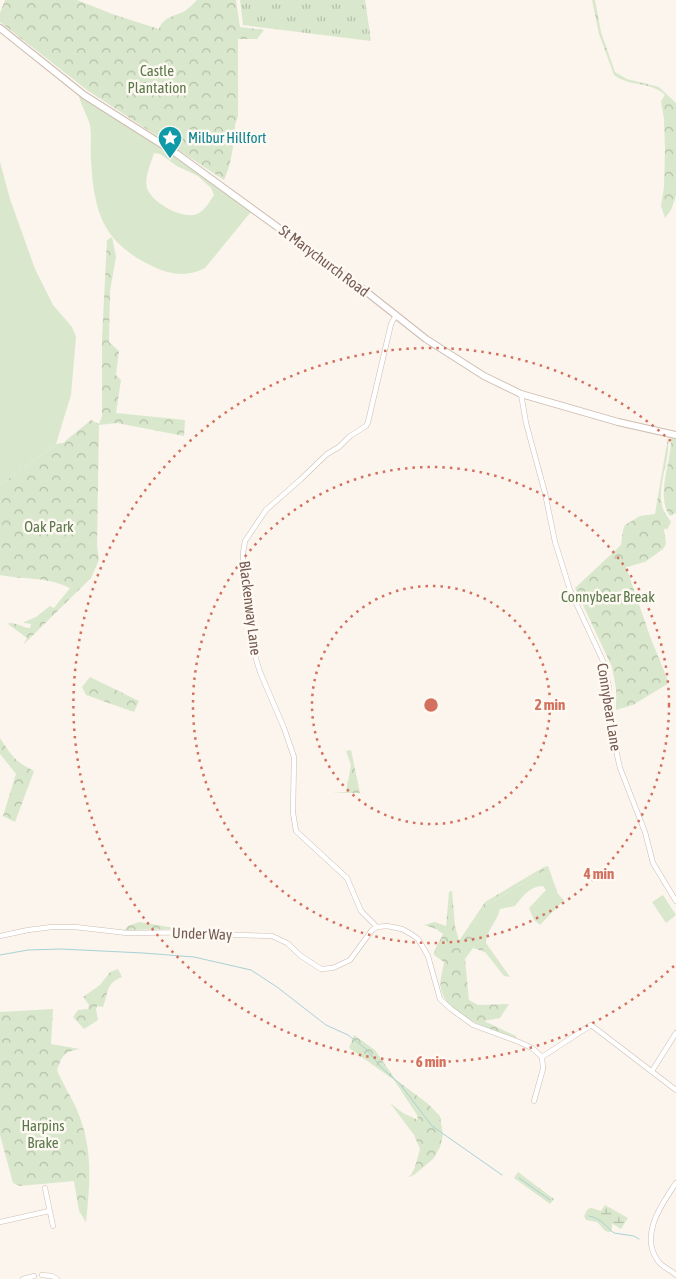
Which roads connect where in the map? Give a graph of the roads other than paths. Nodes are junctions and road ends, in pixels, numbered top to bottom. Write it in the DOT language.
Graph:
graph roads {
  1 [pos="0,28"];
  2 [pos="396,315"];
  3 [pos="521,394"];
  4 [pos="676,435"];
  5 [pos="676,901"];
  6 [pos="377,927"];
  7 [pos="0,936"];
  8 [pos="676,1033"];
  9 [pos="542,1058"];
  10 [pos="652,1071"];
  11 [pos="676,1090"];
  12 [pos="534,1101"];
  13 [pos="676,1183"];
  14 [pos="45,1188"];
  15 [pos="49,1211"];
  16 [pos="0,1222"];
  17 [pos="52,1226"];
  18 [pos="42,1275"];
  19 [pos="676,1275"];
  20 [pos="34,1276"];
  21 [pos="23,1279"];
  22 [pos="57,1279"];
  1 -- 2 [label="street, St Marychurch Road"];
  2 -- 3 [label="street, St Marychurch Road"];
  2 -- 6 [label="street, Blackenway Lane"];
  3 -- 4 [label="street, St Marychurch Road"];
  3 -- 5 [label="street, Connybear Lane"];
  6 -- 7 [label="street, Under Way"];
  6 -- 9 [label="street"];
  8 -- 10 [label="street"];
  9 -- 10 [label="street"];
  9 -- 12 [label="street"];
  10 -- 11 [label="street"];
  13 -- 19 [label="street"];
  14 -- 15 [label="street"];
  15 -- 16 [label="street"];
  15 -- 17 [label="street"];
  18 -- 22 [label="street"];
  20 -- 21 [label="street"];
}
